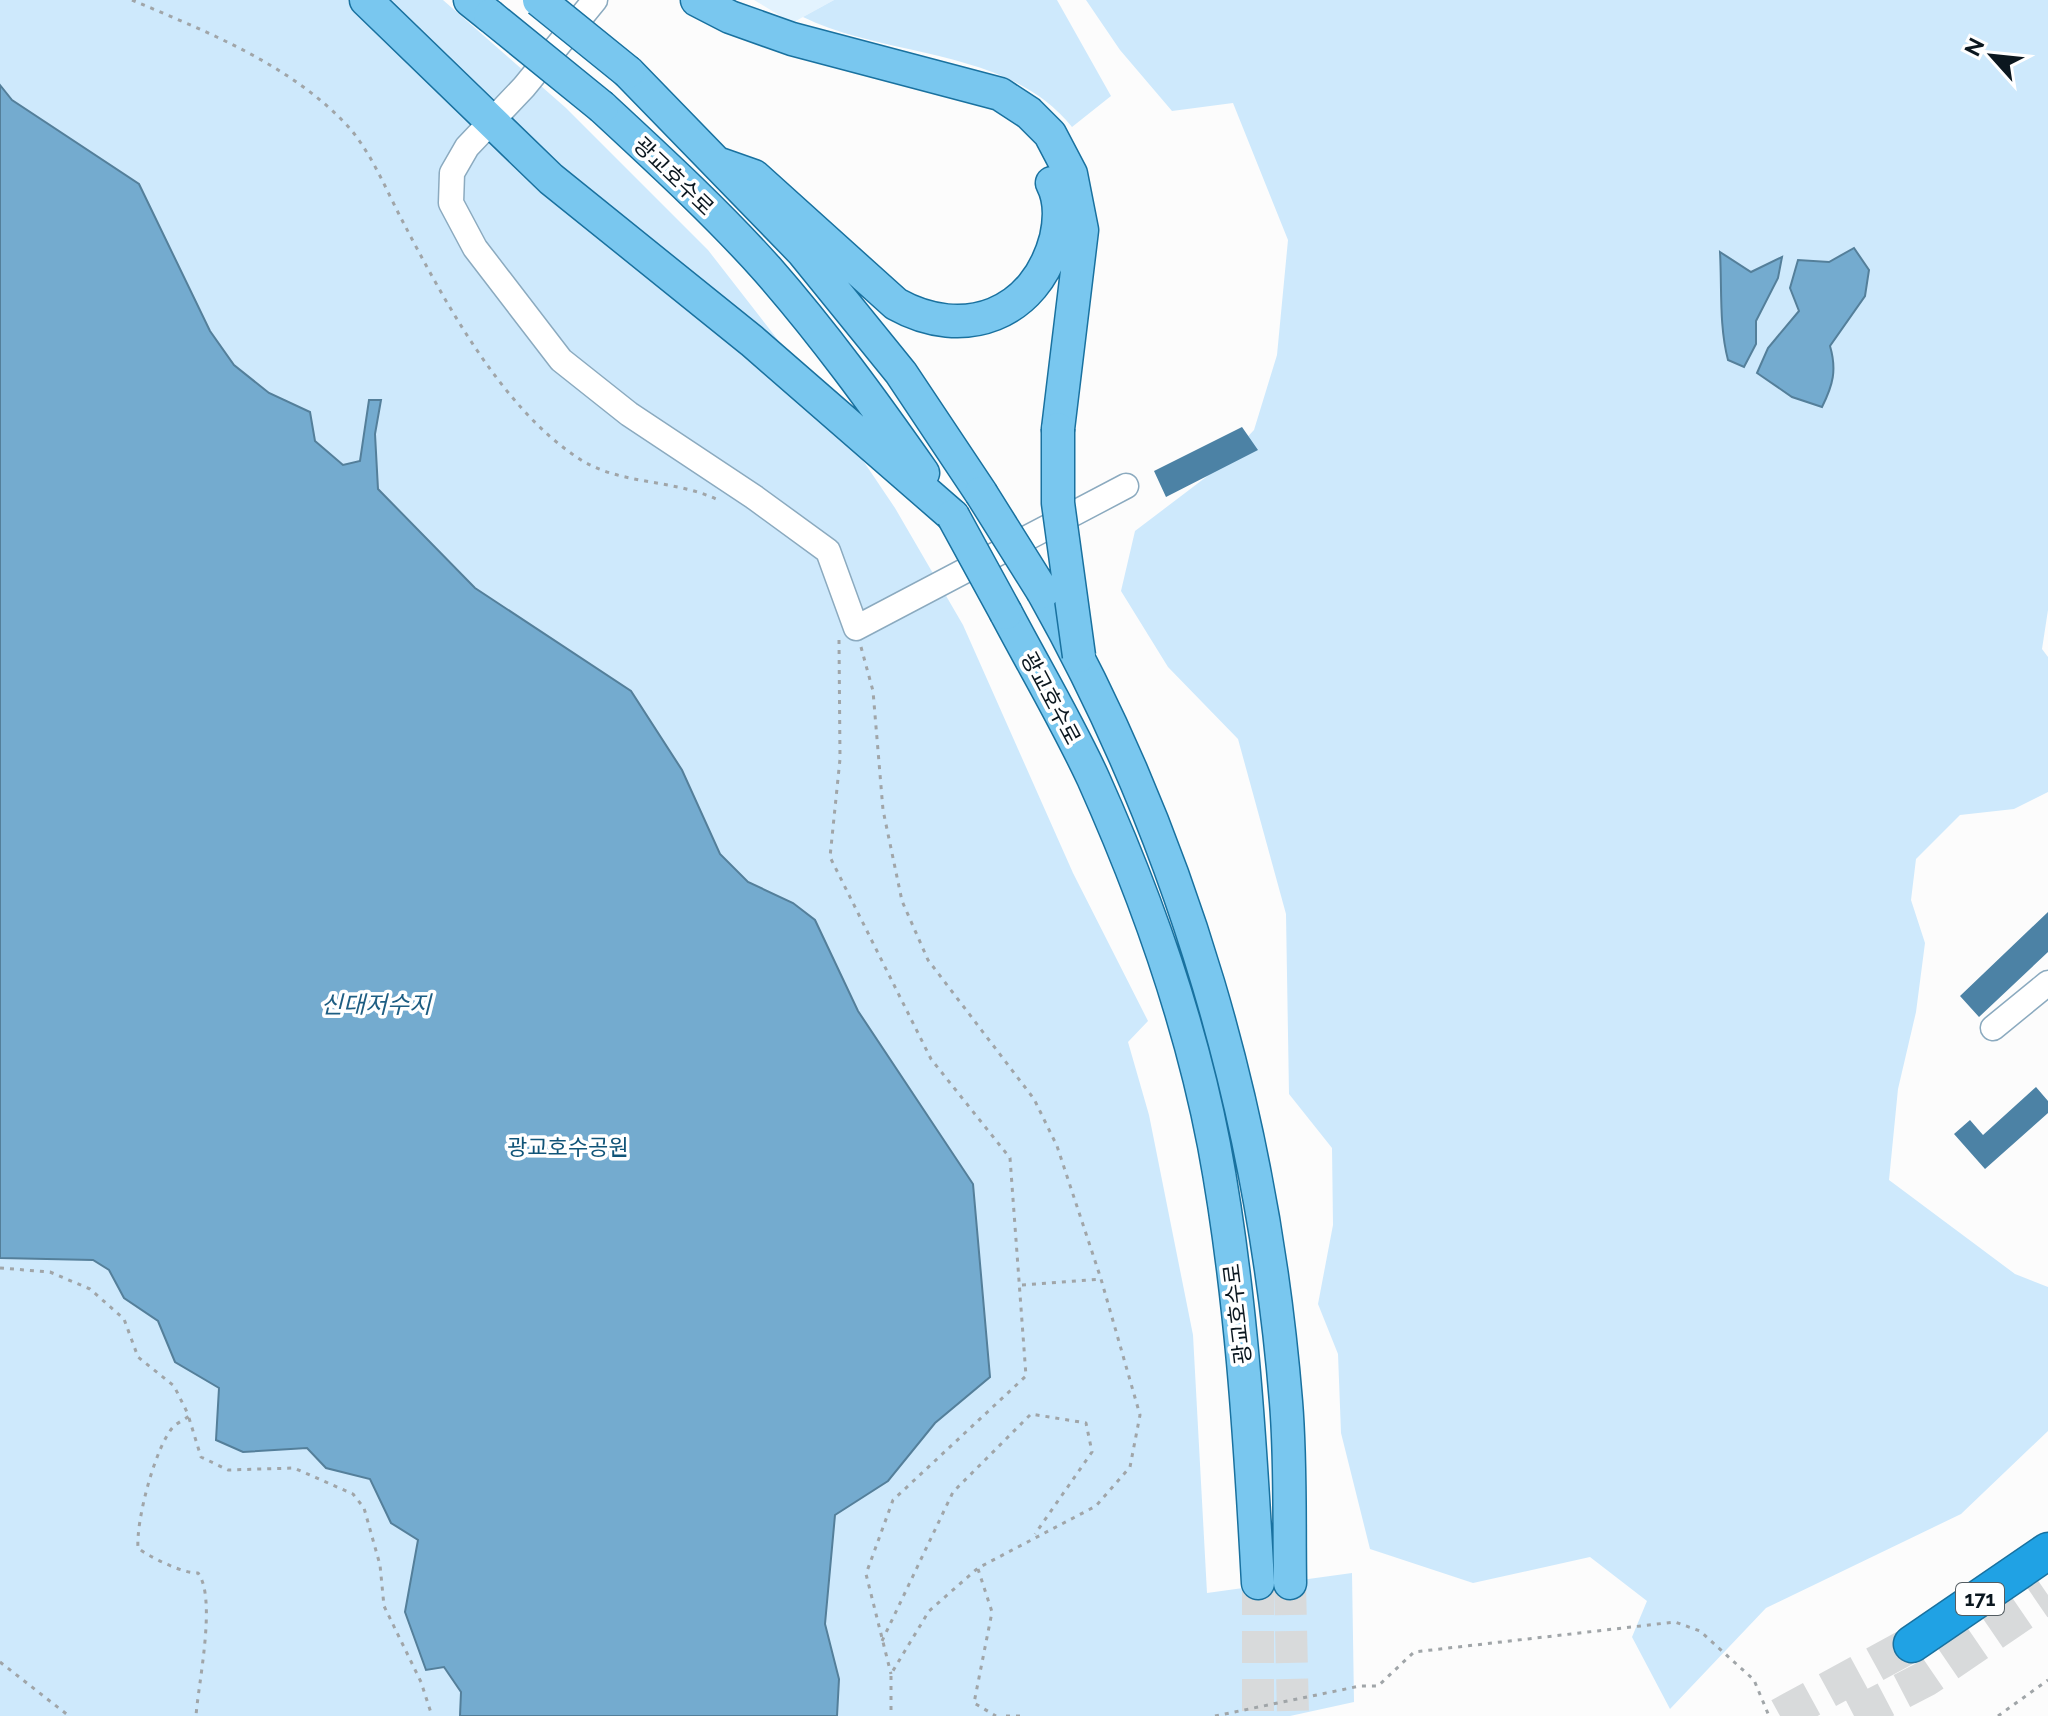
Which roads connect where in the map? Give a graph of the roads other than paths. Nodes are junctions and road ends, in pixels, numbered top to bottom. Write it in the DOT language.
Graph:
graph roads {
  1 [pos="366,0"];
  2 [pos="539,0"];
  3 [pos="595,0"];
  4 [pos="697,0"];
  5 [pos="480,8"];
  6 [pos="958,85"];
  7 [pos="490,122"];
  8 [pos="717,163"];
  9 [pos="1126,486"];
  10 [pos="953,516"];
  11 [pos="1079,656"];
  12 [pos="2048,983"];
  13 [pos="1993,1028"];
  14 [pos="2048,1551"];
  15 [pos="1258,1583"];
  16 [pos="1290,1583"];
  17 [pos="1912,1644"];
  1 -- 7 [label="main road"];
  2 -- 8 [label="main road, 광교호수로, bridge"];
  3 -- 7 [label="street"];
  4 -- 6 [label="main road"];
  5 -- 10 [label="main road, 광교호수로, bridge"];
  6 -- 8 [label="main road"];
  6 -- 11 [label="main road, bridge"];
  7 -- 9 [label="street"];
  7 -- 10 [label="main road"];
  8 -- 11 [label="main road, 광교호수로, bridge"];
  10 -- 15 [label="main road, 광교호수로, bridge"];
  11 -- 16 [label="main road, 광교호수로"];
  12 -- 13 [label="street"];
  14 -- 17 [label="highway, 171"];
}
